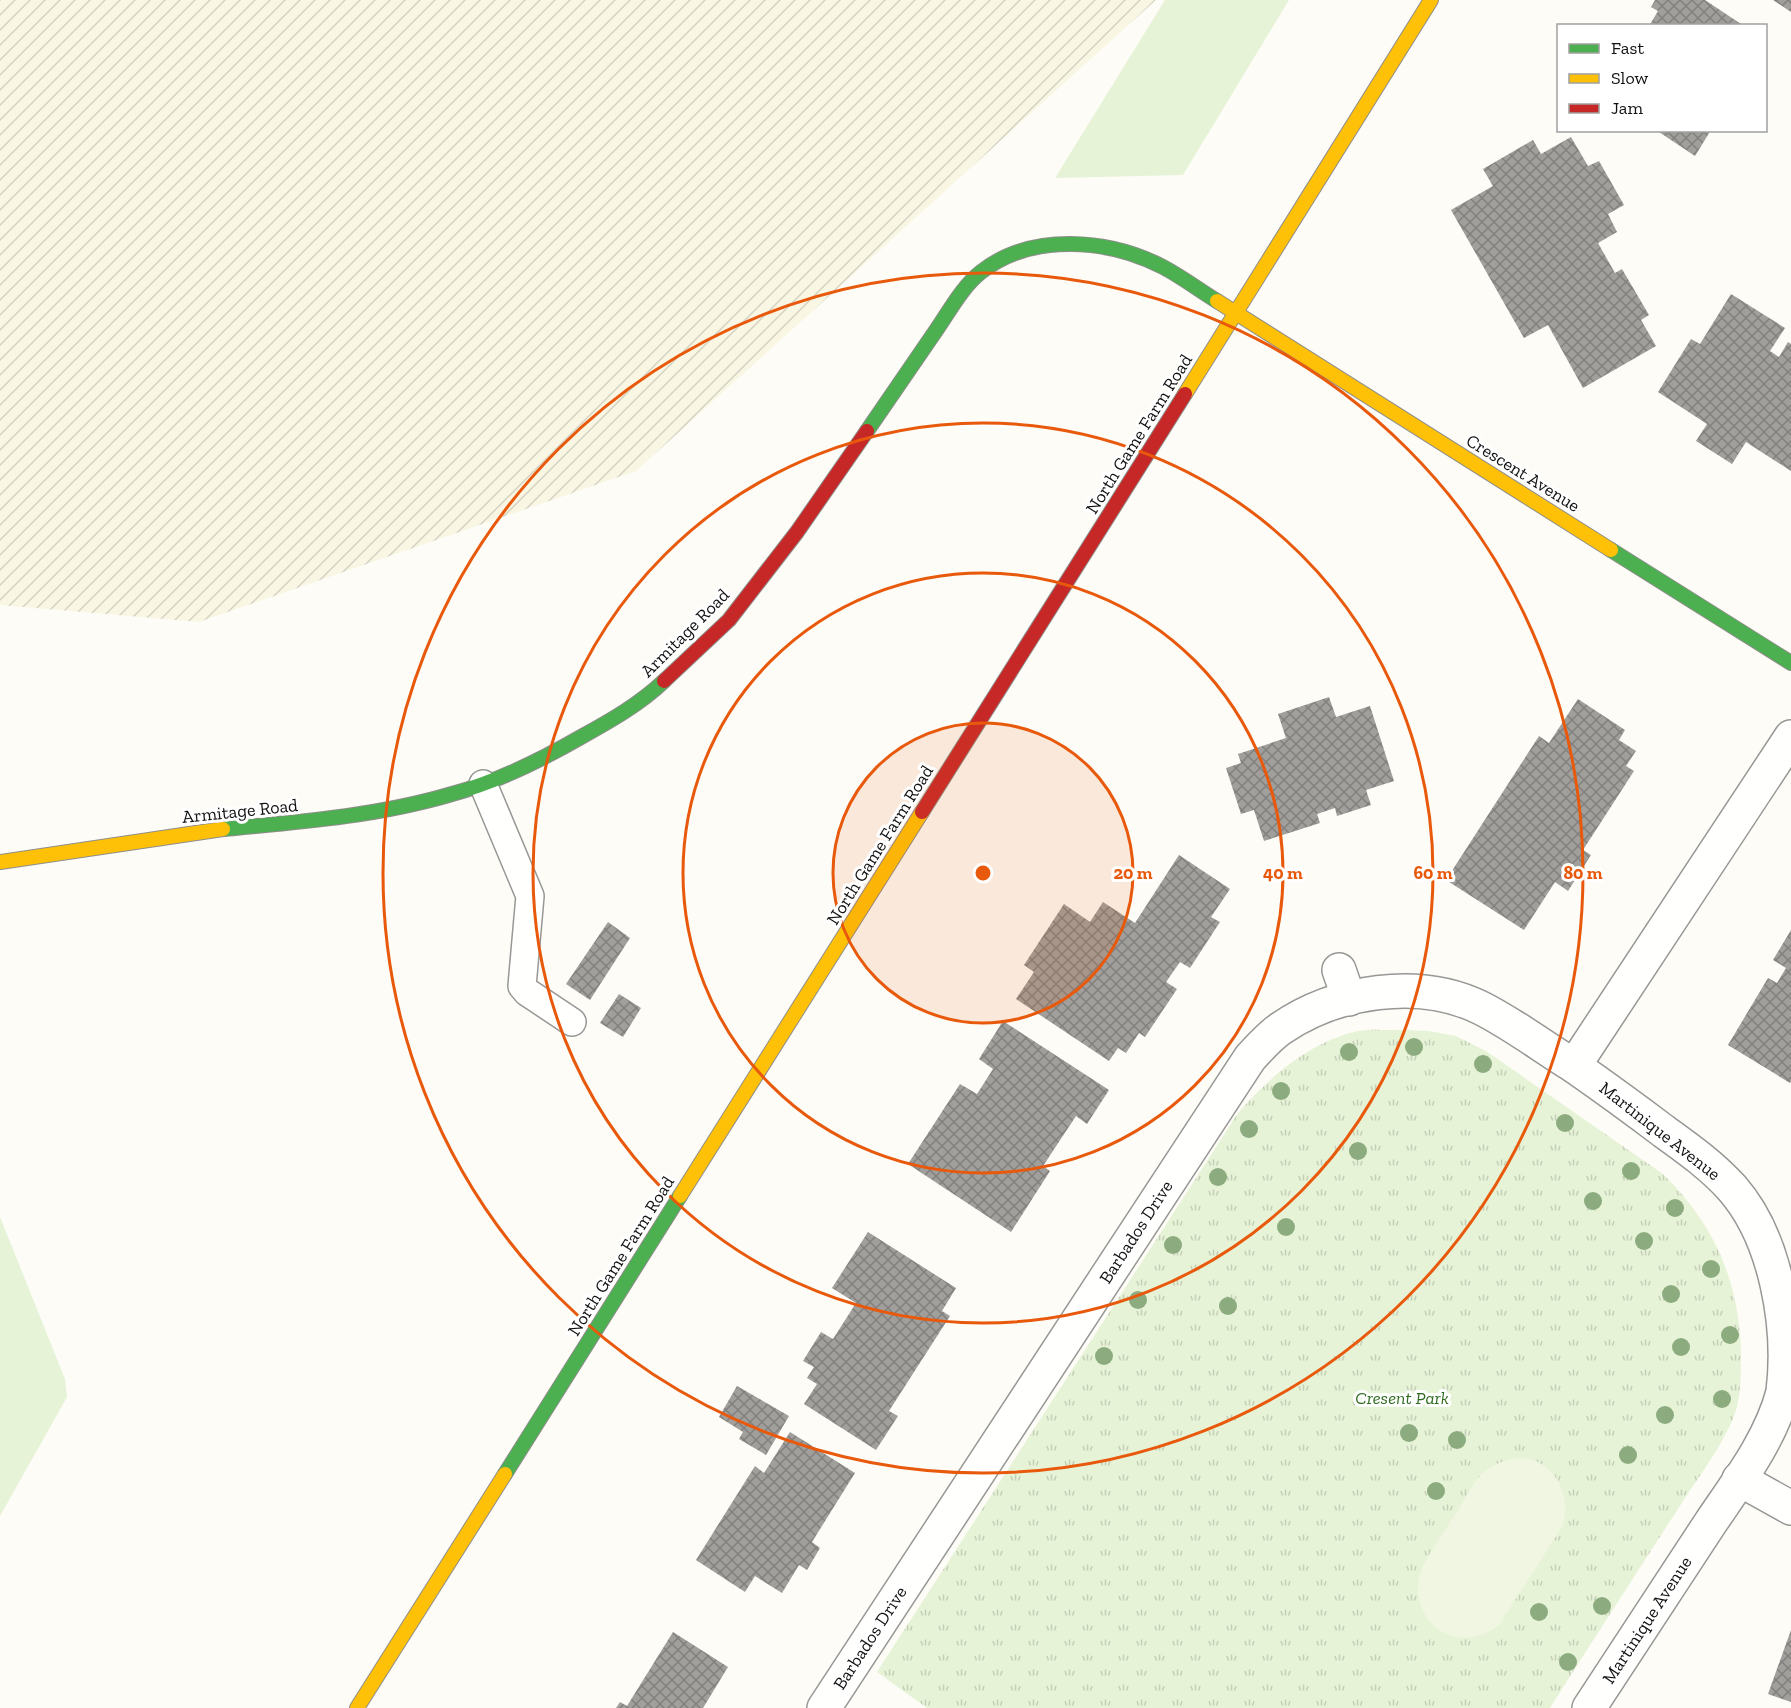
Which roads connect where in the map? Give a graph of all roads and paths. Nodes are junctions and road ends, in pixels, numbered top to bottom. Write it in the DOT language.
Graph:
graph roads {
  1 [pos="1431,0"];
  2 [pos="1236,313"];
  3 [pos="1791,663"];
  4 [pos="1791,737"];
  5 [pos="483,783"];
  6 [pos="0,862"];
  7 [pos="572,1022"];
  8 [pos="1574,1066"];
  9 [pos="1739,1479"];
  10 [pos="1791,1508"];
  11 [pos="357,1708"];
  12 [pos="824,1708"];
  13 [pos="1590,1708"];
  1 -- 2 [label="street, North Game Farm Road"];
  2 -- 3 [label="street, Crescent Avenue"];
  2 -- 5 [label="street, Armitage Road"];
  2 -- 11 [label="street, North Game Farm Road"];
  4 -- 8 [label="street"];
  5 -- 6 [label="street, Armitage Road"];
  5 -- 7 [label="lane"];
  8 -- 9 [label="street, Martinique Avenue"];
  8 -- 12 [label="street, Barbados Drive"];
  9 -- 10 [label="street"];
  9 -- 13 [label="street, Martinique Avenue"];
}
